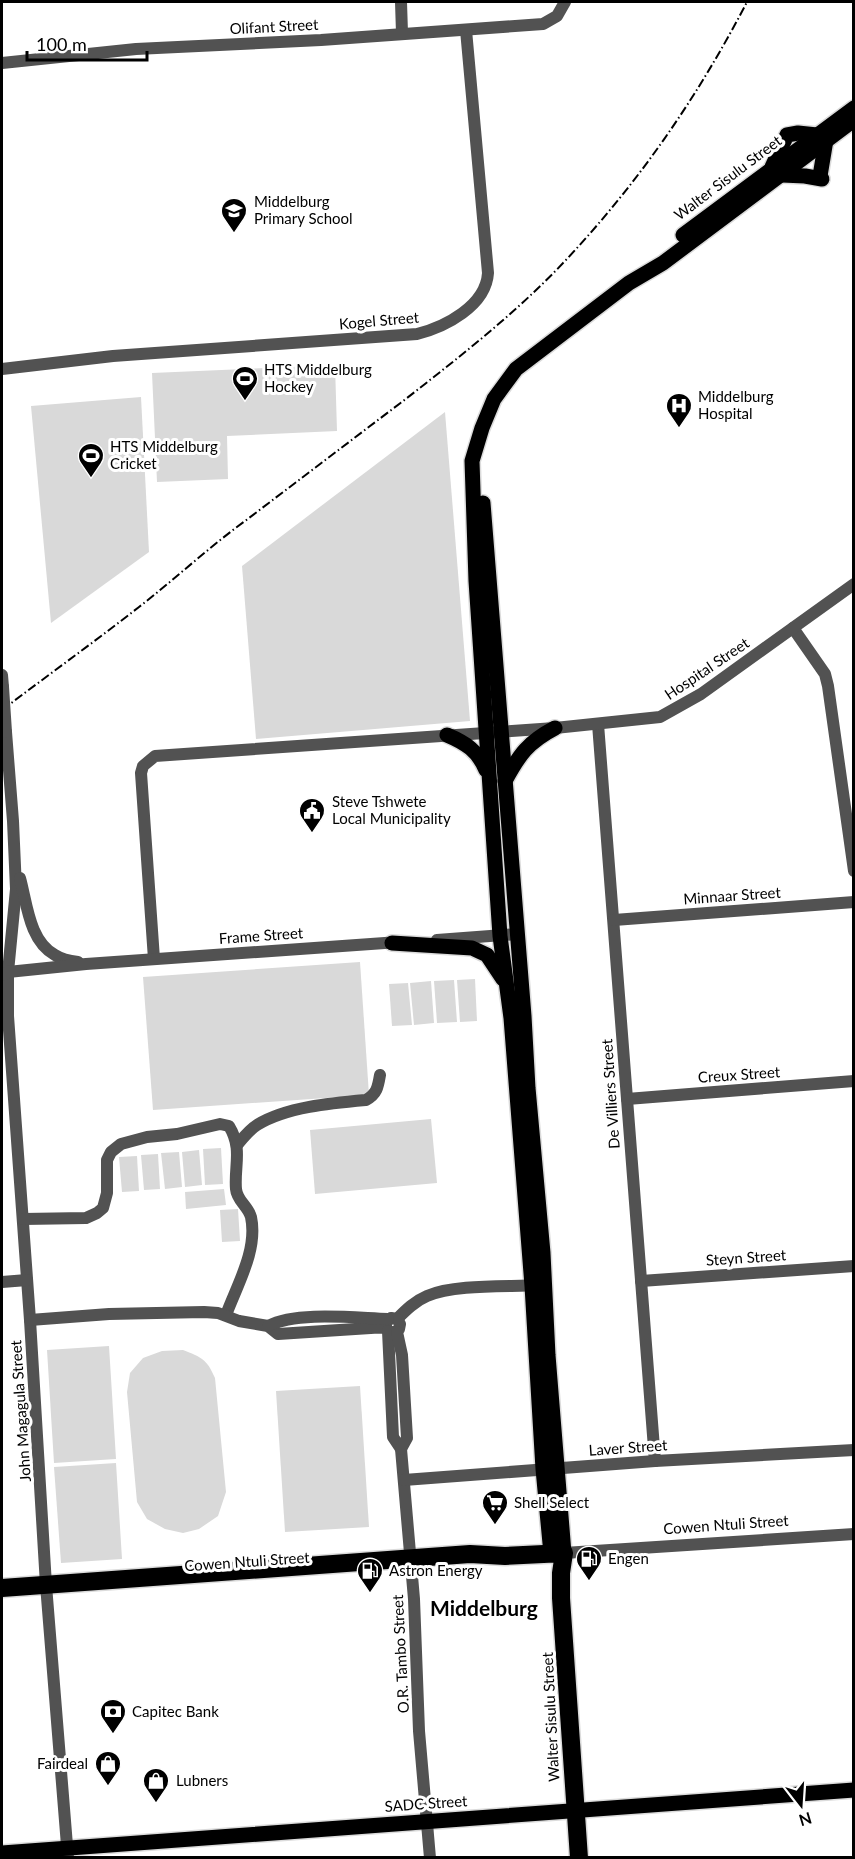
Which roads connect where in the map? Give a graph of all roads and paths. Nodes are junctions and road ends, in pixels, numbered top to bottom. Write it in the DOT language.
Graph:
graph roads {
  1 [pos="401,2"];
  2 [pos="565,2"];
  3 [pos="466,30"];
  4 [pos="402,33"];
  5 [pos="2,63"];
  6 [pos="854,108"];
  7 [pos="854,120"];
  8 [pos="822,137"];
  9 [pos="777,172"];
  10 [pos="2,369"];
  11 [pos="854,584"];
  12 [pos="793,628"];
  13 [pos="2,681"];
  14 [pos="598,724"];
  15 [pos="555,728"];
  16 [pos="493,732"];
  17 [pos="447,735"];
  18 [pos="489,778"];
  19 [pos="505,782"];
  20 [pos="15,856"];
  21 [pos="854,871"];
  22 [pos="854,902"];
  23 [pos="614,920"];
  24 [pos="517,934"];
  25 [pos="500,936"];
  26 [pos="392,943"];
  27 [pos="154,959"];
  28 [pos="86,964"];
  29 [pos="5,973"];
  30 [pos="507,987"];
  31 [pos="518,1017"];
  32 [pos="380,1075"];
  33 [pos="854,1081"];
  34 [pos="627,1099"];
  35 [pos="237,1145"];
  36 [pos="23,1220"];
  37 [pos="854,1266"];
  38 [pos="27,1280"];
  39 [pos="641,1281"];
  40 [pos="2,1282"];
  41 [pos="539,1285"];
  42 [pos="226,1315"];
  43 [pos="30,1320"];
  44 [pos="391,1326"];
  45 [pos="403,1381"];
  46 [pos="390,1382"];
  47 [pos="401,1449"];
  48 [pos="854,1450"];
  49 [pos="655,1461"];
  50 [pos="550,1469"];
  51 [pos="404,1480"];
  52 [pos="854,1534"];
  53 [pos="557,1554"];
  54 [pos="411,1563"];
  55 [pos="2,1588"];
  56 [pos="47,1590"];
  57 [pos="2,1599"];
  58 [pos="854,1790"];
  59 [pos="575,1811"];
  60 [pos="427,1822"];
  61 [pos="2,1853"];
  62 [pos="68,1853"];
  63 [pos="430,1857"];
  64 [pos="579,1857"];
  1 -- 4 [label="street"];
  2 -- 3 [label="street, Olifant Street"];
  3 -- 4 [label="street, Olifant Street"];
  3 -- 10 [label="street, Kogel Street"];
  4 -- 5 [label="street, Olifant Street"];
  6 -- 8 [label="main road, Walter Sisulu Street"];
  7 -- 8 [label="main road, Walter Sisulu Street"];
  8 -- 9 [label="main road, Walter Sisulu Street"];
  8 -- 9 [label="main road"];
  8 -- 9 [label="main road"];
  9 -- 16 [label="main road, Walter Sisulu Street"];
  11 -- 12 [label="street, Hospital Street"];
  12 -- 14 [label="street, Hospital Street"];
  12 -- 21 [label="street"];
  13 -- 20 [label="street, John Magagula Street, bridge"];
  14 -- 15 [label="street, Hospital Street"];
  14 -- 23 [label="street, De Villiers Street"];
  15 -- 16 [label="street, Hospital Street"];
  15 -- 19 [label="main road"];
  16 -- 17 [label="street, Hospital Street"];
  16 -- 18 [label="main road"];
  16 -- 19 [label="main road"];
  17 -- 18 [label="main road"];
  17 -- 27 [label="street, Hospital Street"];
  18 -- 25 [label="main road"];
  19 -- 24 [label="main road"];
  20 -- 28 [label="street"];
  20 -- 29 [label="street, John Magagula Street"];
  22 -- 23 [label="street, Minnaar Street"];
  23 -- 34 [label="street, De Villiers Street"];
  24 -- 25 [label="street, Frame Street"];
  24 -- 31 [label="main road"];
  25 -- 26 [label="street, Frame Street"];
  25 -- 30 [label="main road"];
  26 -- 27 [label="street, Frame Street"];
  26 -- 30 [label="main road"];
  27 -- 28 [label="street, Frame Street"];
  28 -- 29 [label="street, Frame Street"];
  29 -- 36 [label="street, John Magagula Street"];
  30 -- 31 [label="main road"];
  31 -- 41 [label="main road"];
  32 -- 35 [label="street"];
  33 -- 34 [label="street, Creux Street"];
  34 -- 39 [label="street, De Villiers Street"];
  35 -- 36 [label="street"];
  35 -- 42 [label="street"];
  36 -- 38 [label="street, John Magagula Street"];
  37 -- 39 [label="street, Steyn Street"];
  38 -- 40 [label="street"];
  38 -- 43 [label="street, John Magagula Street"];
  39 -- 49 [label="street, De Villiers Street"];
  41 -- 44 [label="street"];
  41 -- 50 [label="main road"];
  42 -- 43 [label="street"];
  42 -- 44 [label="street"];
  43 -- 56 [label="street, John Magagula Street"];
  44 -- 45 [label="street, O.R. Tambo Street"];
  44 -- 46 [label="street, O.R. Tambo Street"];
  45 -- 46 [label="street"];
  45 -- 47 [label="street, O.R. Tambo Street"];
  46 -- 47 [label="street, O.R. Tambo Street"];
  47 -- 51 [label="street, O.R. Tambo Street"];
  48 -- 49 [label="street, Laver Street"];
  49 -- 50 [label="street, Laver Street"];
  50 -- 51 [label="street, Laver Street"];
  50 -- 53 [label="main road"];
  51 -- 54 [label="street, O.R. Tambo Street"];
  52 -- 53 [label="street, Cowen Ntuli Street"];
  53 -- 54 [label="highway, Cowen Ntuli Street"];
  53 -- 59 [label="highway, Walter Sisulu Street"];
  54 -- 56 [label="highway, Cowen Ntuli Street"];
  54 -- 60 [label="street, O.R. Tambo Street"];
  55 -- 56 [label="highway, Cowen Ntuli Street"];
  56 -- 57 [label="highway, Cowen Ntuli Street"];
  56 -- 62 [label="street, John Magagula Street"];
  58 -- 59 [label="main road, SADC Street"];
  59 -- 60 [label="main road, SADC Street"];
  59 -- 64 [label="highway, Walter Sisulu Street"];
  60 -- 62 [label="main road, SADC Street"];
  60 -- 63 [label="street, O.R. Tambo Street"];
  61 -- 62 [label="main road, SADC Street"];
}
